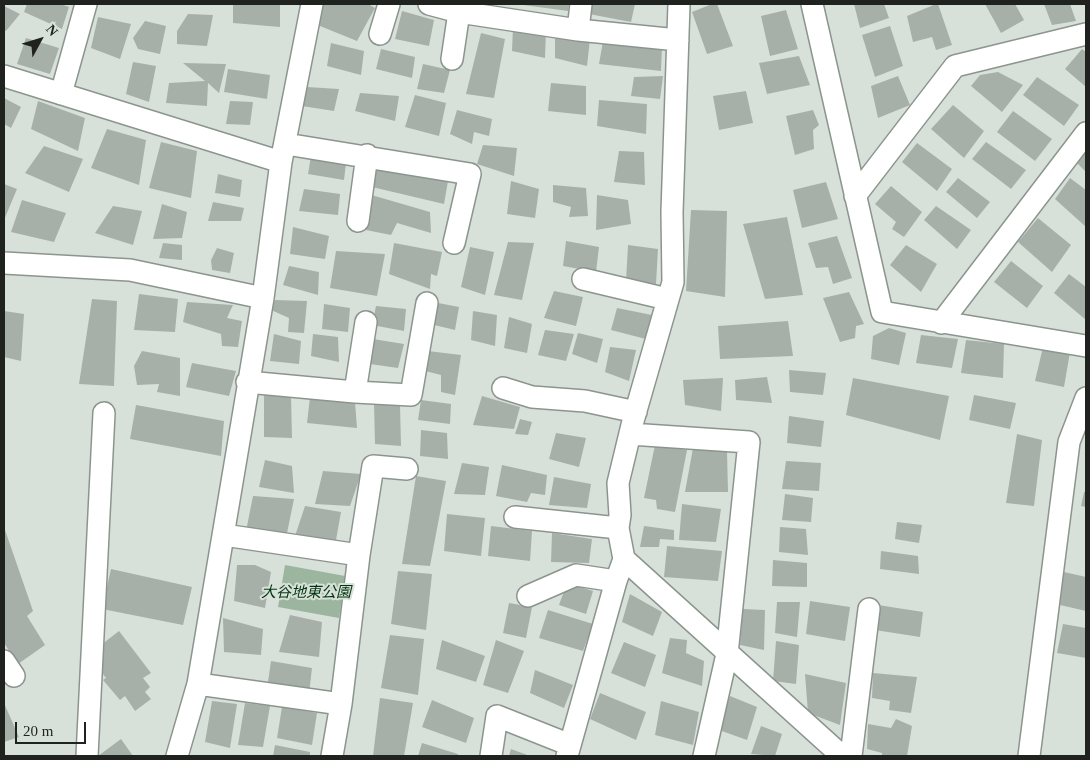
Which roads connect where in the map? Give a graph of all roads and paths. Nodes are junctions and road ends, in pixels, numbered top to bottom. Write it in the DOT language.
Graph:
graph roads {
  1 [pos="86,4"];
  2 [pos="312,4"];
  3 [pos="389,4"];
  4 [pos="429,4"];
  5 [pos="581,4"];
  6 [pos="678,4"];
  7 [pos="812,4"];
  8 [pos="459,12"];
  9 [pos="578,30"];
  10 [pos="380,34"];
  11 [pos="1086,34"];
  12 [pos="678,40"];
  13 [pos="452,60"];
  14 [pos="4,76"];
  15 [pos="61,94"];
  16 [pos="1086,133"];
  17 [pos="284,153"];
  18 [pos="367,155"];
  19 [pos="856,196"];
  20 [pos="358,221"];
  21 [pos="454,243"];
  22 [pos="4,262"];
  23 [pos="583,279"];
  24 [pos="263,298"];
  25 [pos="667,300"];
  26 [pos="427,303"];
  27 [pos="366,322"];
  28 [pos="941,322"];
  29 [pos="1086,346"];
  30 [pos="247,382"];
  31 [pos="503,388"];
  32 [pos="355,392"];
  33 [pos="1086,398"];
  34 [pos="636,412"];
  35 [pos="104,413"];
  36 [pos="630,434"];
  37 [pos="407,469"];
  38 [pos="515,517"];
  39 [pos="618,528"];
  40 [pos="224,534"];
  41 [pos="358,556"];
  42 [pos="624,559"];
  43 [pos="616,581"];
  44 [pos="528,596"];
  45 [pos="869,609"];
  46 [pos="727,654"];
  47 [pos="198,684"];
  48 [pos="342,704"];
  49 [pos="569,750"];
  50 [pos="87,756"];
  51 [pos="177,756"];
  52 [pos="332,756"];
  53 [pos="490,756"];
  54 [pos="704,756"];
  55 [pos="842,756"];
  56 [pos="852,756"];
  57 [pos="1029,756"];
  1 -- 15 [label="street"];
  2 -- 17 [label="street"];
  3 -- 10 [label="street"];
  4 -- 8 [label="street"];
  5 -- 9 [label="street"];
  6 -- 12 [label="street"];
  7 -- 19 [label="street"];
  8 -- 9 [label="street"];
  8 -- 13 [label="street"];
  9 -- 12 [label="street"];
  11 -- 19 [label="street"];
  12 -- 25 [label="street"];
  14 -- 15 [label="street"];
  15 -- 17 [label="street"];
  16 -- 28 [label="street"];
  17 -- 18 [label="street"];
  17 -- 24 [label="street"];
  18 -- 20 [label="street"];
  18 -- 21 [label="street"];
  19 -- 28 [label="street"];
  22 -- 24 [label="street"];
  23 -- 25 [label="street"];
  24 -- 30 [label="street"];
  25 -- 34 [label="street"];
  26 -- 32 [label="street"];
  27 -- 32 [label="street"];
  28 -- 29 [label="street"];
  30 -- 32 [label="street"];
  30 -- 40 [label="street"];
  31 -- 34 [label="street"];
  33 -- 57 [label="street"];
  34 -- 36 [label="street"];
  35 -- 50 [label="street"];
  36 -- 39 [label="street"];
  36 -- 46 [label="street"];
  37 -- 41 [label="street"];
  38 -- 39 [label="street"];
  39 -- 42 [label="street"];
  40 -- 41 [label="street"];
  40 -- 47 [label="street"];
  41 -- 48 [label="street"];
  42 -- 43 [label="street"];
  42 -- 46 [label="street"];
  43 -- 44 [label="street"];
  43 -- 49 [label="street"];
  45 -- 56 [label="street"];
  46 -- 54 [label="street"];
  46 -- 55 [label="street"];
  47 -- 48 [label="street"];
  47 -- 51 [label="street"];
  48 -- 52 [label="street"];
  49 -- 53 [label="street"];
}
